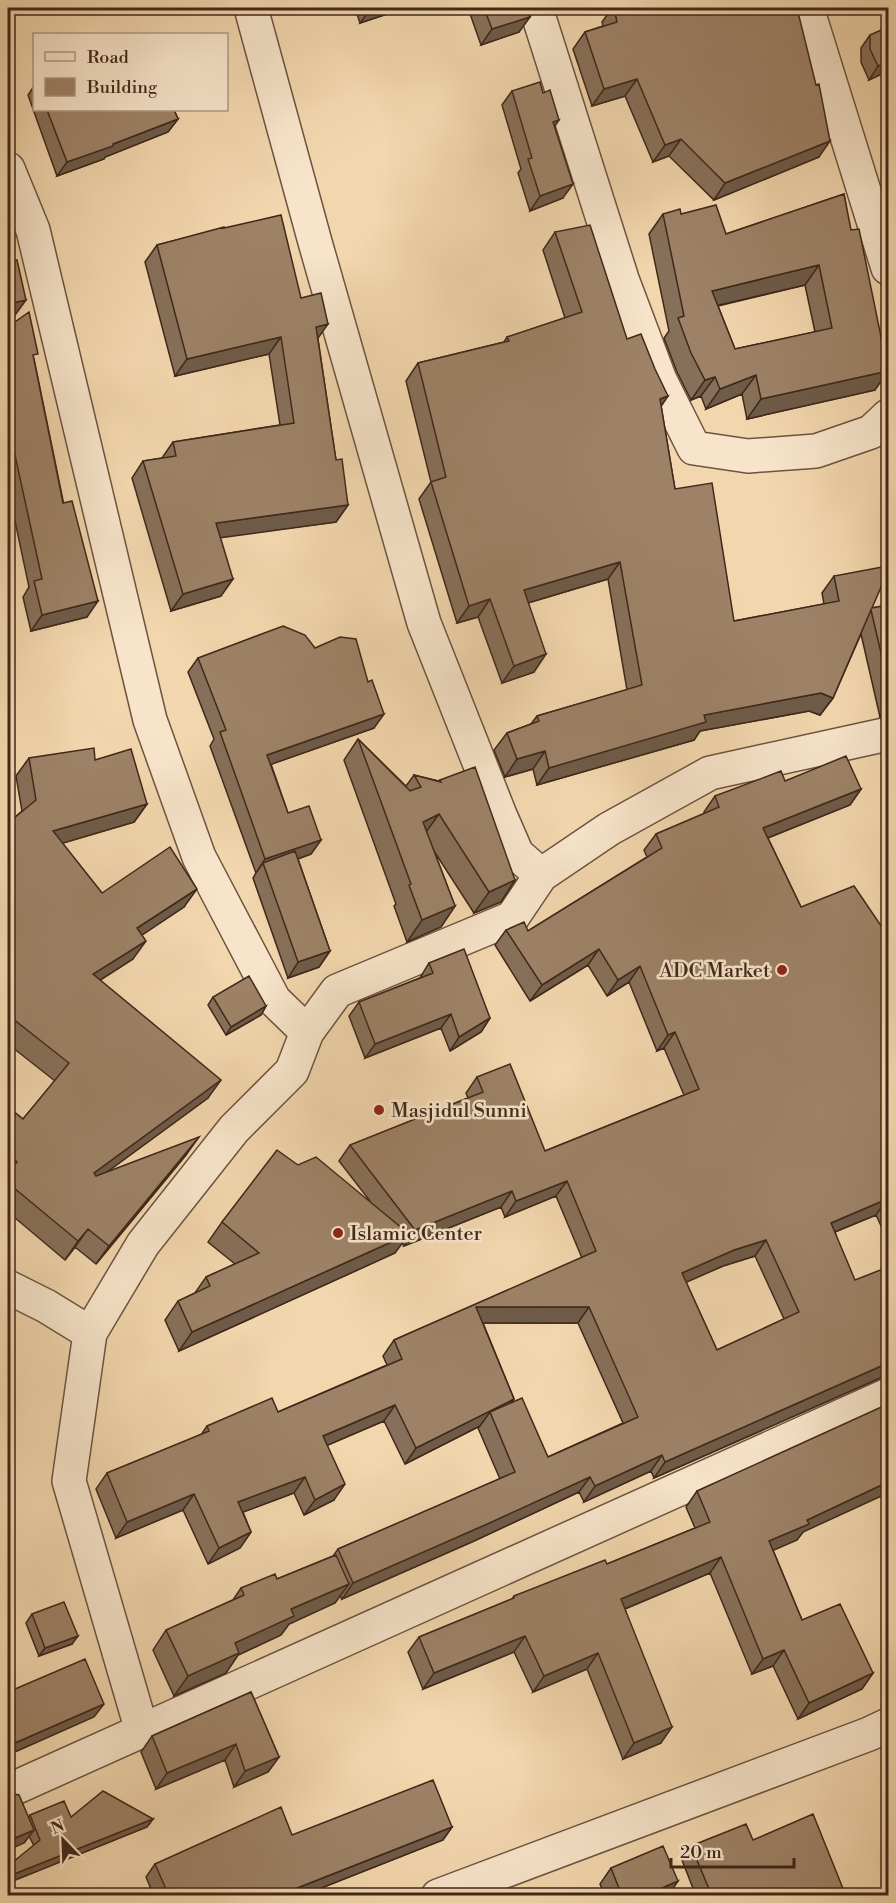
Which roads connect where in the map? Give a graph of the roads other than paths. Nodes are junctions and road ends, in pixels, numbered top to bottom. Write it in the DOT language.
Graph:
graph roads {
  1 [pos="251,8"];
  2 [pos="536,8"];
  3 [pos="807,8"];
  4 [pos="8,169"];
  5 [pos="888,268"];
  6 [pos="888,417"];
  7 [pos="888,734"];
  8 [pos="541,875"];
  9 [pos="307,1032"];
  10 [pos="8,1287"];
  11 [pos="90,1333"];
  12 [pos="888,1395"];
  13 [pos="888,1725"];
  14 [pos="142,1731"];
  15 [pos="8,1791"];
  16 [pos="438,1896"];
  1 -- 8 [label="street"];
  2 -- 6 [label="street"];
  3 -- 5 [label="street"];
  4 -- 9 [label="street"];
  7 -- 8 [label="street"];
  8 -- 9 [label="street"];
  9 -- 11 [label="street"];
  10 -- 11 [label="street"];
  11 -- 14 [label="street"];
  12 -- 14 [label="street"];
  13 -- 16 [label="street"];
  14 -- 15 [label="street"];
}
